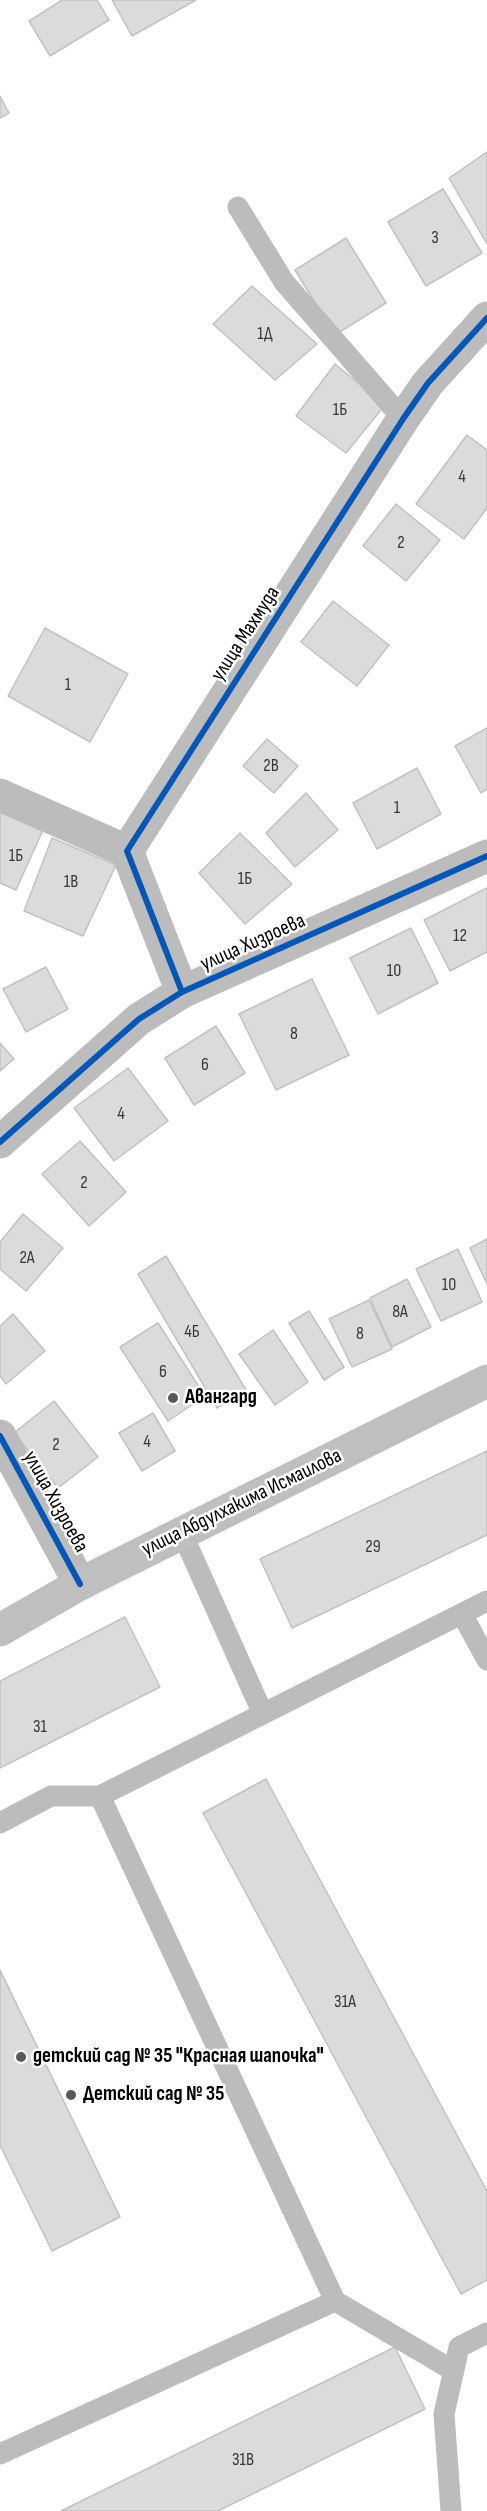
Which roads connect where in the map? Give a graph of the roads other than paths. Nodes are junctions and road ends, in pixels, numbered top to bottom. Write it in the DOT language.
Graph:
graph roads {
  1 [pos="238,207"];
  2 [pos="487,318"];
  3 [pos="403,419"];
  4 [pos="0,795"];
  5 [pos="127,851"];
  6 [pos="487,856"];
  7 [pos="182,992"];
  8 [pos="0,1142"];
  9 [pos="487,1381"];
  10 [pos="0,1436"];
  11 [pos="182,1533"];
  12 [pos="80,1584"];
  13 [pos="487,1601"];
  14 [pos="462,1614"];
  15 [pos="0,1630"];
  16 [pos="487,1660"];
  17 [pos="263,1714"];
  18 [pos="100,1796"];
  19 [pos="0,1823"];
  20 [pos="335,2301"];
  21 [pos="487,2333"];
  22 [pos="454,2371"];
  23 [pos="0,2454"];
  24 [pos="451,2511"];
  1 -- 3 [label="lane"];
  2 -- 3 [label="street, улица Махмуда"];
  3 -- 5 [label="street, улица Махмуда"];
  4 -- 5 [label="street"];
  5 -- 7 [label="street"];
  6 -- 7 [label="street, улица Хизроева"];
  7 -- 8 [label="street, улица Хизроева"];
  9 -- 11 [label="main road, улица Абдулхакима Исмаилова"];
  10 -- 12 [label="street, улица Хизроева"];
  11 -- 12 [label="main road, улица Абдулхакима Исмаилова"];
  11 -- 17 [label="lane"];
  12 -- 15 [label="main road, улица Абдулхакима Исмаилова"];
  13 -- 14 [label="lane"];
  14 -- 16 [label="lane"];
  14 -- 17 [label="lane"];
  17 -- 18 [label="lane"];
  18 -- 19 [label="lane"];
  18 -- 20 [label="lane"];
  20 -- 22 [label="lane"];
  20 -- 23 [label="lane"];
  21 -- 22 [label="lane"];
  22 -- 24 [label="lane"];
}
